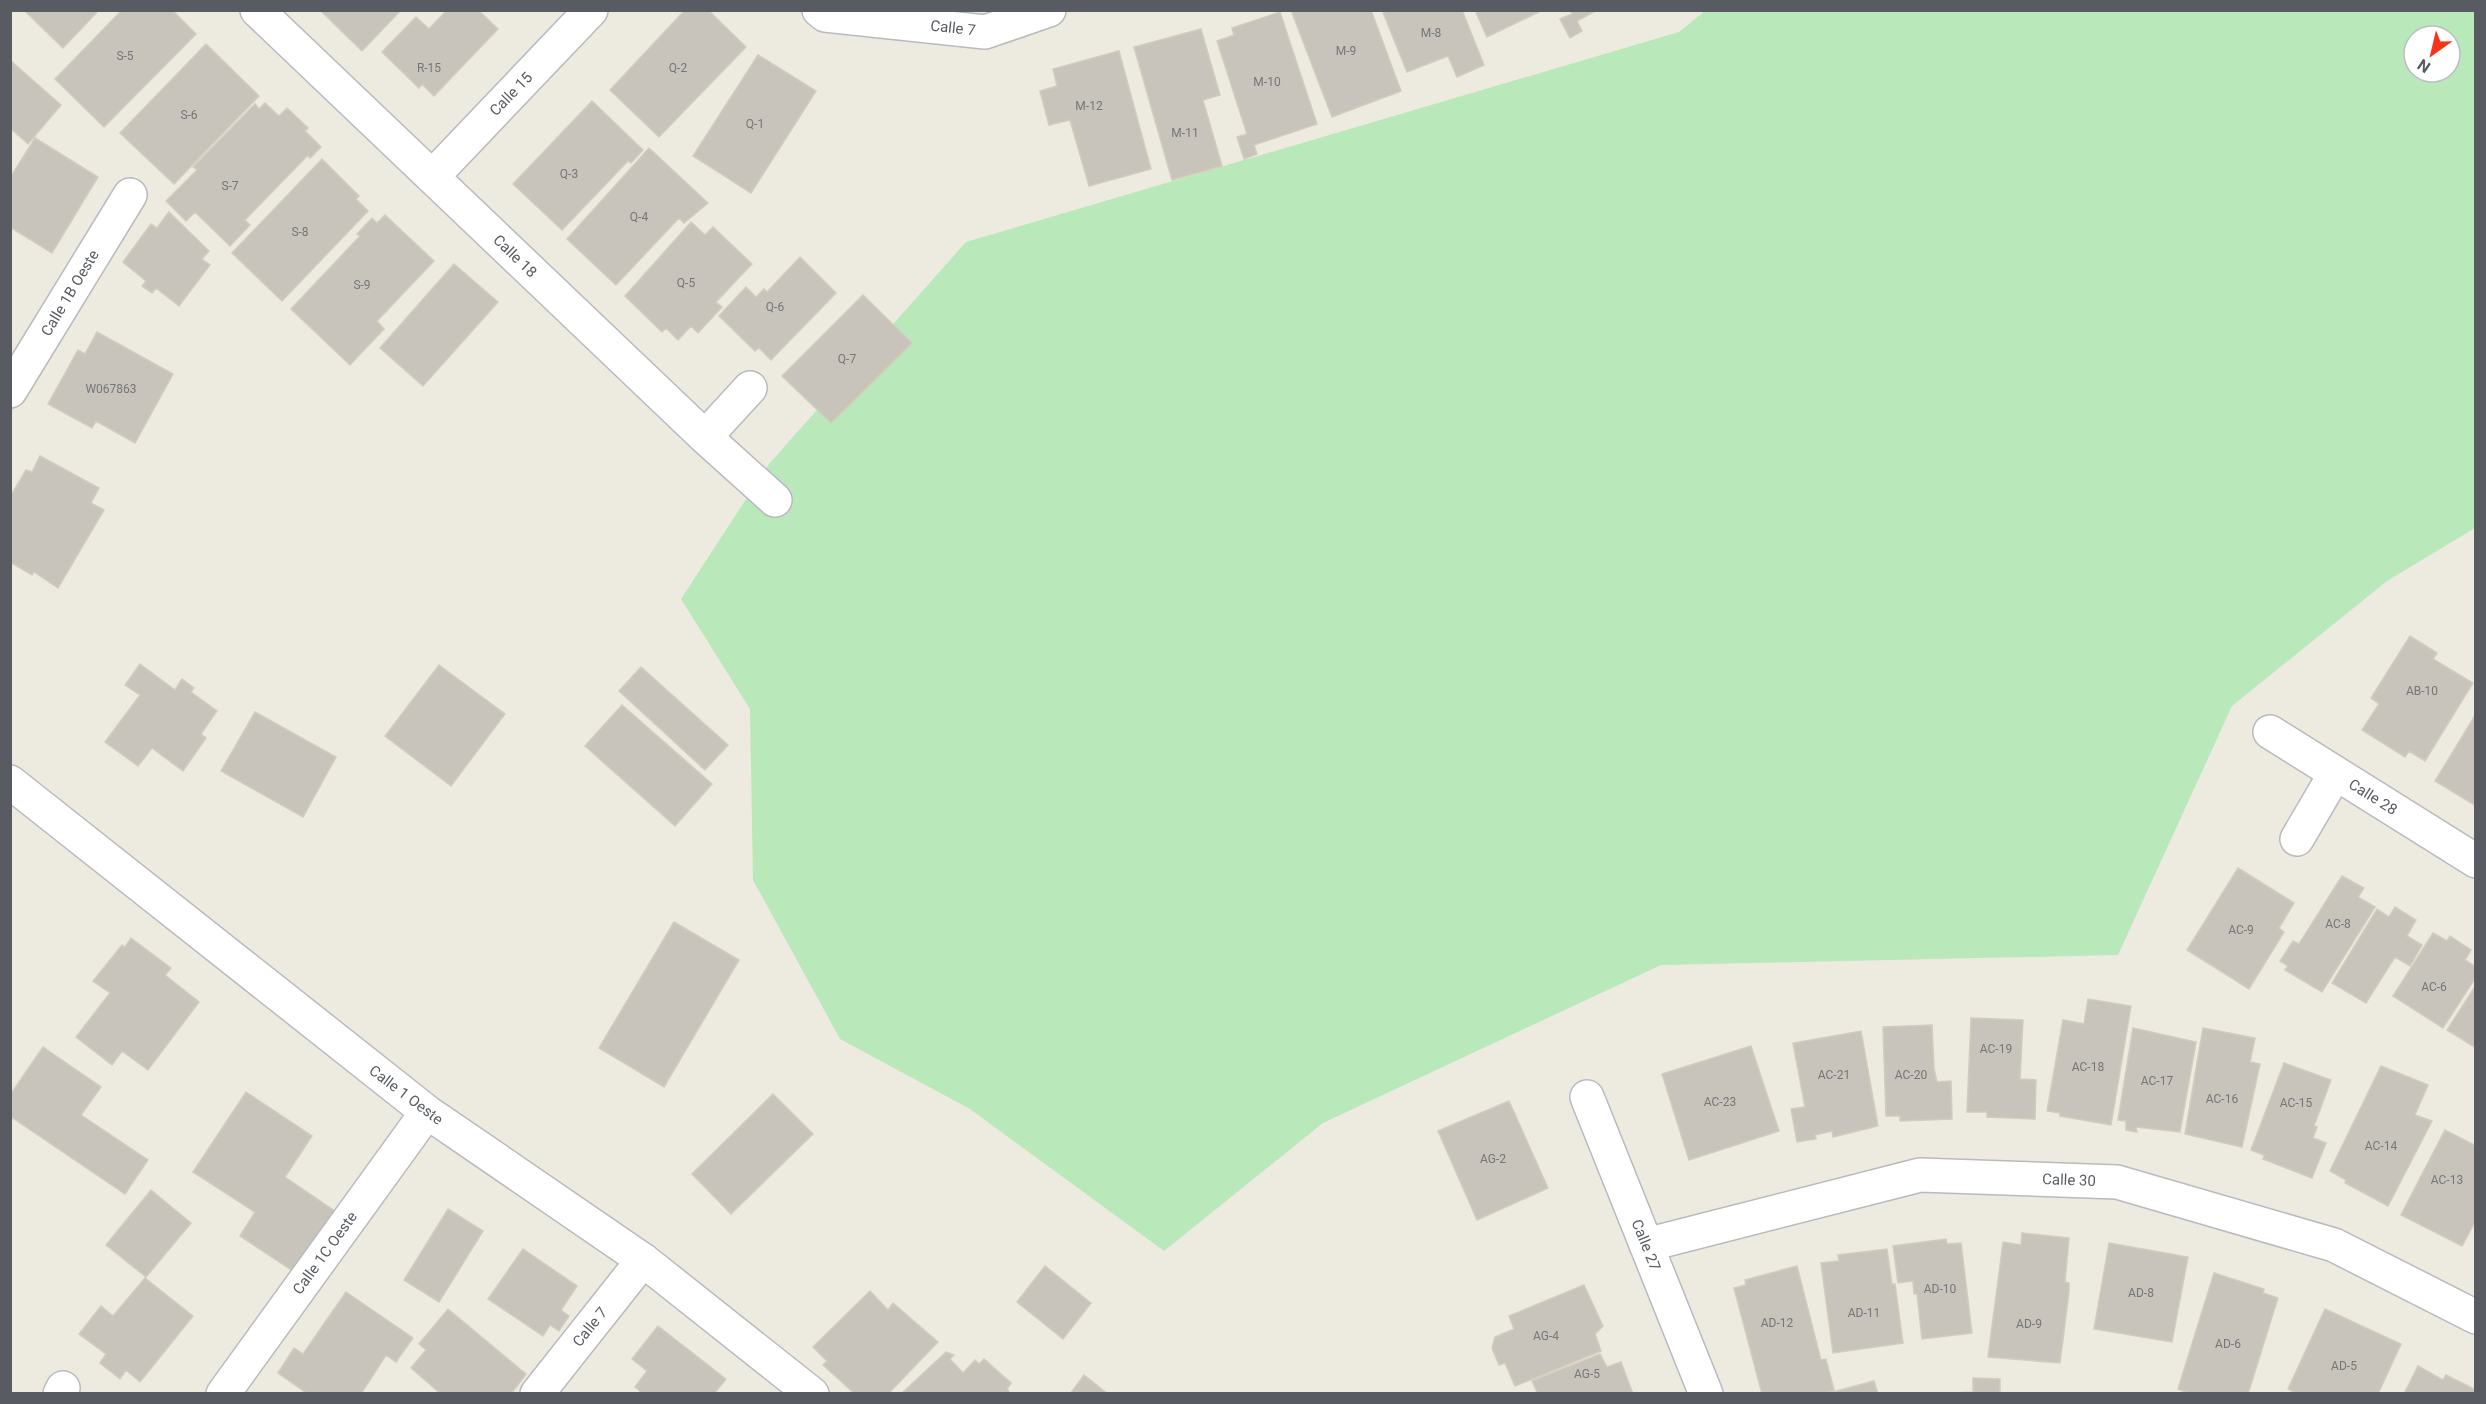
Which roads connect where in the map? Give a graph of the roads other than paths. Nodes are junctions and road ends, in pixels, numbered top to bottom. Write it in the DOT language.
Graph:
graph roads {
  1 [pos="257,10"];
  2 [pos="591,10"];
  3 [pos="819,10"];
  4 [pos="1049,10"];
  5 [pos="432,177"];
  6 [pos="130,195"];
  7 [pos="750,388"];
  8 [pos="10,391"];
  9 [pos="705,437"];
  10 [pos="775,500"];
  11 [pos="2270,732"];
  12 [pos="2335,774"];
  13 [pos="10,782"];
  14 [pos="2297,839"];
  15 [pos="2475,861"];
  16 [pos="1587,1097"];
  17 [pos="427,1112"];
  18 [pos="1646,1245"];
  19 [pos="643,1260"];
  20 [pos="2475,1317"];
  21 [pos="223,1394"];
  22 [pos="537,1394"];
  23 [pos="812,1394"];
  24 [pos="1706,1394"];
  1 -- 5 [label="street, Calle 18"];
  2 -- 5 [label="street, Calle 15"];
  3 -- 4 [label="street, Calle 7"];
  5 -- 9 [label="street, Calle 18"];
  6 -- 8 [label="street, Calle 1B Oeste"];
  7 -- 9 [label="street"];
  9 -- 10 [label="street, Calle 18"];
  11 -- 12 [label="street, Calle 28"];
  12 -- 14 [label="street"];
  12 -- 15 [label="street, Calle 28"];
  13 -- 17 [label="street, Calle 1 Oeste"];
  16 -- 18 [label="street, Calle 27"];
  17 -- 19 [label="street, Calle 1 Oeste"];
  17 -- 21 [label="street, Calle 1C Oeste"];
  18 -- 20 [label="street, Calle 30"];
  18 -- 24 [label="street, Calle 27"];
  19 -- 22 [label="street, Calle 7"];
  19 -- 23 [label="street, Calle 1 Oeste"];
}
